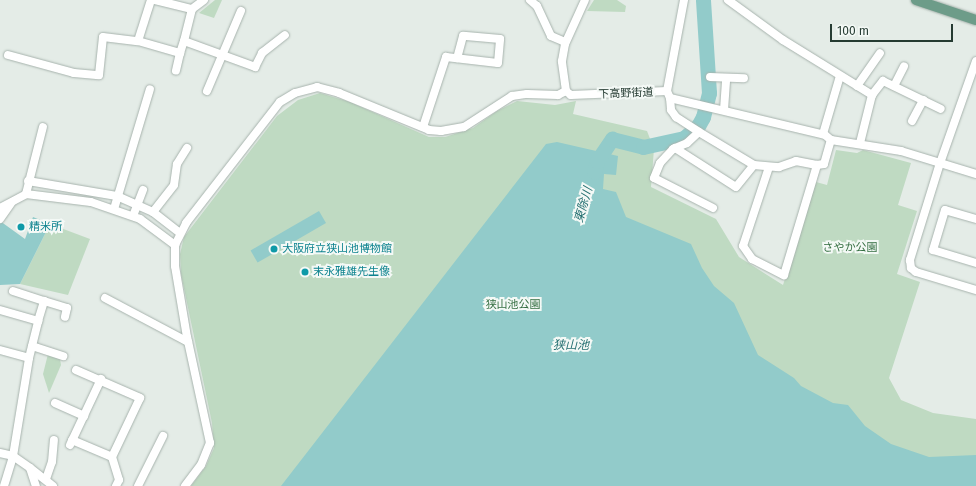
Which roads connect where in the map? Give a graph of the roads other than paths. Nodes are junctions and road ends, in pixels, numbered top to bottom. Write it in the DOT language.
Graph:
graph roads {
  1 [pos="151,0"];
  2 [pos="155,0"];
  3 [pos="204,0"];
  4 [pos="530,0"];
  5 [pos="585,0"];
  6 [pos="684,0"];
  7 [pos="728,0"];
  8 [pos="916,0"];
  9 [pos="192,9"];
  10 [pos="241,11"];
  11 [pos="976,20"];
  12 [pos="285,36"];
  13 [pos="138,41"];
  14 [pos="184,41"];
  15 [pos="565,42"];
  16 [pos="180,53"];
  17 [pos="880,53"];
  18 [pos="8,55"];
  19 [pos="221,55"];
  20 [pos="457,58"];
  21 [pos="976,61"];
  22 [pos="904,66"];
  23 [pos="176,71"];
  24 [pos="840,76"];
  25 [pos="710,77"];
  26 [pos="744,78"];
  27 [pos="726,80"];
  28 [pos="857,86"];
  29 [pos="894,86"];
  30 [pos="150,89"];
  31 [pos="207,91"];
  32 [pos="566,91"];
  33 [pos="668,95"];
  34 [pos="872,95"];
  35 [pos="923,100"];
  36 [pos="941,109"];
  37 [pos="724,110"];
  38 [pos="912,121"];
  39 [pos="44,126"];
  40 [pos="423,127"];
  41 [pos="696,130"];
  42 [pos="823,134"];
  43 [pos="832,140"];
  44 [pos="860,143"];
  45 [pos="187,148"];
  46 [pos="675,148"];
  47 [pos="940,163"];
  48 [pos="754,165"];
  49 [pos="817,165"];
  50 [pos="769,167"];
  51 [pos="976,174"];
  52 [pos="28,181"];
  53 [pos="143,190"];
  54 [pos="26,194"];
  55 [pos="117,196"];
  56 [pos="12,202"];
  57 [pos="138,204"];
  58 [pos="0,208"];
  59 [pos="713,208"];
  60 [pos="114,209"];
  61 [pos="153,212"];
  62 [pos="133,216"];
  63 [pos="0,219"];
  64 [pos="976,219"];
  65 [pos="180,233"];
  66 [pos="175,245"];
  67 [pos="976,263"];
  68 [pos="976,290"];
  69 [pos="13,291"];
  70 [pos="105,298"];
  71 [pos="44,301"];
  72 [pos="0,310"];
  73 [pos="65,317"];
  74 [pos="38,321"];
  75 [pos="188,342"];
  76 [pos="32,346"];
  77 [pos="0,350"];
  78 [pos="63,356"];
  79 [pos="28,358"];
  80 [pos="76,370"];
  81 [pos="101,380"];
  82 [pos="55,403"];
  83 [pos="84,416"];
  84 [pos="163,436"];
  85 [pos="54,440"];
  86 [pos="0,453"];
  87 [pos="13,456"];
  88 [pos="112,457"];
  89 [pos="30,468"];
  90 [pos="46,478"];
  91 [pos="4,486"];
  92 [pos="36,486"];
  93 [pos="53,486"];
  94 [pos="116,486"];
  95 [pos="138,486"];
  96 [pos="185,486"];
  1 -- 13 [label="street"];
  2 -- 9 [label="street"];
  3 -- 9 [label="street"];
  4 -- 15 [label="street"];
  5 -- 15 [label="street"];
  6 -- 33 [label="street, 下高野街道"];
  7 -- 24 [label="street"];
  8 -- 11 [label="main road"];
  9 -- 14 [label="street"];
  10 -- 19 [label="street"];
  12 -- 19 [label="street"];
  13 -- 16 [label="street"];
  13 -- 18 [label="street"];
  14 -- 16 [label="street"];
  14 -- 19 [label="street"];
  15 -- 32 [label="street"];
  16 -- 23 [label="street"];
  17 -- 28 [label="street"];
  19 -- 31 [label="street"];
  20 -- 20 [label="street"];
  20 -- 40 [label="street"];
  21 -- 47 [label="street"];
  22 -- 29 [label="street"];
  24 -- 28 [label="street"];
  24 -- 42 [label="street"];
  25 -- 27 [label="street"];
  26 -- 27 [label="street"];
  27 -- 37 [label="street"];
  28 -- 34 [label="street"];
  29 -- 34 [label="street"];
  29 -- 35 [label="street"];
  30 -- 55 [label="street"];
  32 -- 33 [label="street, 下高野街道"];
  32 -- 40 [label="street"];
  33 -- 37 [label="street"];
  33 -- 41 [label="street"];
  34 -- 44 [label="street"];
  35 -- 36 [label="street"];
  35 -- 38 [label="street"];
  37 -- 42 [label="street"];
  39 -- 52 [label="street"];
  40 -- 65 [label="street"];
  41 -- 46 [label="street"];
  41 -- 48 [label="street"];
  42 -- 43 [label="street"];
  43 -- 44 [label="street"];
  43 -- 49 [label="street"];
  44 -- 47 [label="street"];
  45 -- 61 [label="street"];
  46 -- 48 [label="street"];
  46 -- 59 [label="street"];
  47 -- 51 [label="street"];
  47 -- 68 [label="street"];
  48 -- 50 [label="street"];
  49 -- 50 [label="street"];
  49 -- 50 [label="street"];
  52 -- 54 [label="street"];
  52 -- 55 [label="street"];
  53 -- 57 [label="street"];
  54 -- 56 [label="street"];
  54 -- 60 [label="street"];
  55 -- 57 [label="street"];
  55 -- 60 [label="street"];
  56 -- 58 [label="street"];
  56 -- 63 [label="street"];
  57 -- 61 [label="street"];
  57 -- 62 [label="street"];
  60 -- 62 [label="street"];
  61 -- 65 [label="street"];
  62 -- 66 [label="street"];
  64 -- 67 [label="street"];
  65 -- 66 [label="street"];
  66 -- 75 [label="street"];
  69 -- 71 [label="street"];
  70 -- 75 [label="street"];
  71 -- 73 [label="street"];
  71 -- 74 [label="street"];
  72 -- 74 [label="street"];
  74 -- 76 [label="street"];
  75 -- 96 [label="street"];
  76 -- 78 [label="street"];
  76 -- 79 [label="street"];
  77 -- 79 [label="street"];
  79 -- 87 [label="street"];
  80 -- 81 [label="street"];
  81 -- 83 [label="street"];
  81 -- 88 [label="street"];
  82 -- 83 [label="street"];
  83 -- 88 [label="street"];
  84 -- 95 [label="street"];
  85 -- 90 [label="street"];
  86 -- 87 [label="street"];
  87 -- 89 [label="street"];
  87 -- 91 [label="street"];
  88 -- 94 [label="street"];
  89 -- 90 [label="street"];
  89 -- 92 [label="street"];
  90 -- 93 [label="street"];
}
